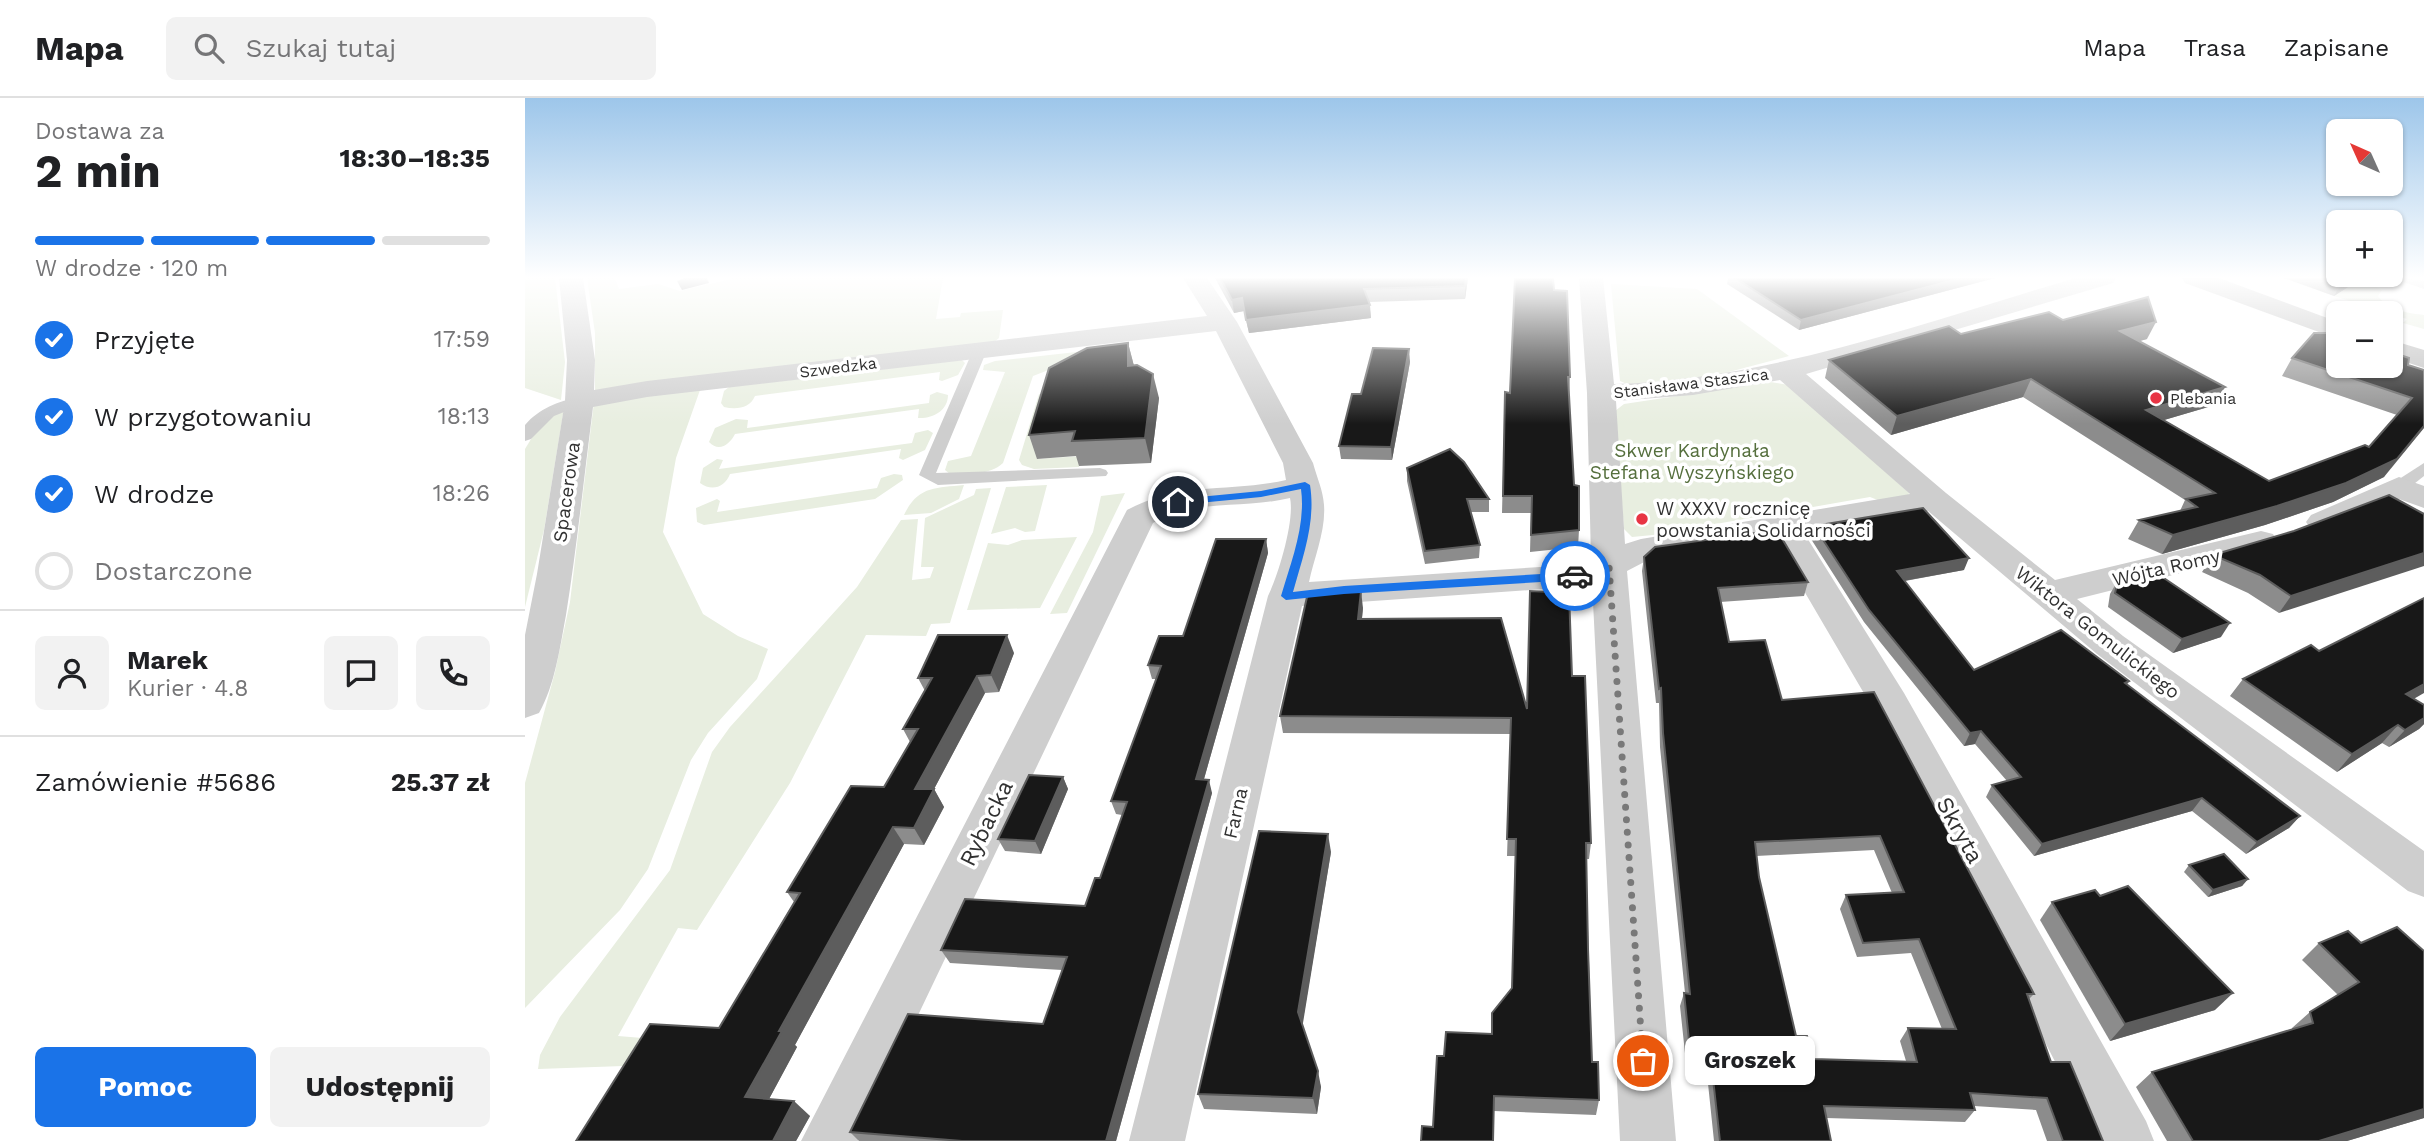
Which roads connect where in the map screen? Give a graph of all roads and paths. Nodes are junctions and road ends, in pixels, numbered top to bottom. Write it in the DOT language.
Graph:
graph roads {
  1 [pos="577,327"];
  2 [pos="1183,327"];
  3 [pos="1226,327"];
  4 [pos="1595,327"];
  5 [pos="1937,327"];
  6 [pos="980,350"];
  7 [pos="2403,352"];
  8 [pos="2424,359"];
  9 [pos="1785,371"];
  10 [pos="1601,393"];
  11 [pos="579,401"];
  12 [pos="525,436"];
  13 [pos="1100,473"];
  14 [pos="1305,485"];
  15 [pos="2416,485"];
  16 [pos="1935,500"];
  17 [pos="1783,526"];
  18 [pos="1609,566"];
  19 [pos="2048,594"];
  20 [pos="1286,596"];
  21 [pos="525,703"];
  22 [pos="2424,877"];
  23 [pos="829,1141"];
  24 [pos="1157,1141"];
  25 [pos="1648,1141"];
  26 [pos="2126,1141"];
  1 -- 11 [label="street, Spacerowa"];
  2 -- 6 [label="street, Szwedzka"];
  3 -- 14 [label="street, Farna"];
  4 -- 10 [label="street"];
  5 -- 9 [label="street, Stanisława Staszica"];
  6 -- 11 [label="street, Szwedzka"];
  6 -- 13 [label="lane"];
  7 -- 8 [label="street"];
  9 -- 10 [label="street, Stanisława Staszica"];
  9 -- 16 [label="street, Wiktora Gomulickiego"];
  10 -- 18 [label="street"];
  11 -- 12 [label="lane"];
  11 -- 21 [label="street, Spacerowa"];
  14 -- 20 [label="street, Farna"];
  14 -- 23 [label="street, Rybacka"];
  15 -- 19 [label="street, Wójta Romy"];
  16 -- 17 [label="street"];
  16 -- 19 [label="street, Wiktora Gomulickiego"];
  17 -- 18 [label="street"];
  17 -- 26 [label="street, Skryta"];
  18 -- 20 [label="street"];
  18 -- 25 [label="street"];
  19 -- 22 [label="street, Wiktora Gomulickiego"];
  20 -- 24 [label="street, Farna"];
}
